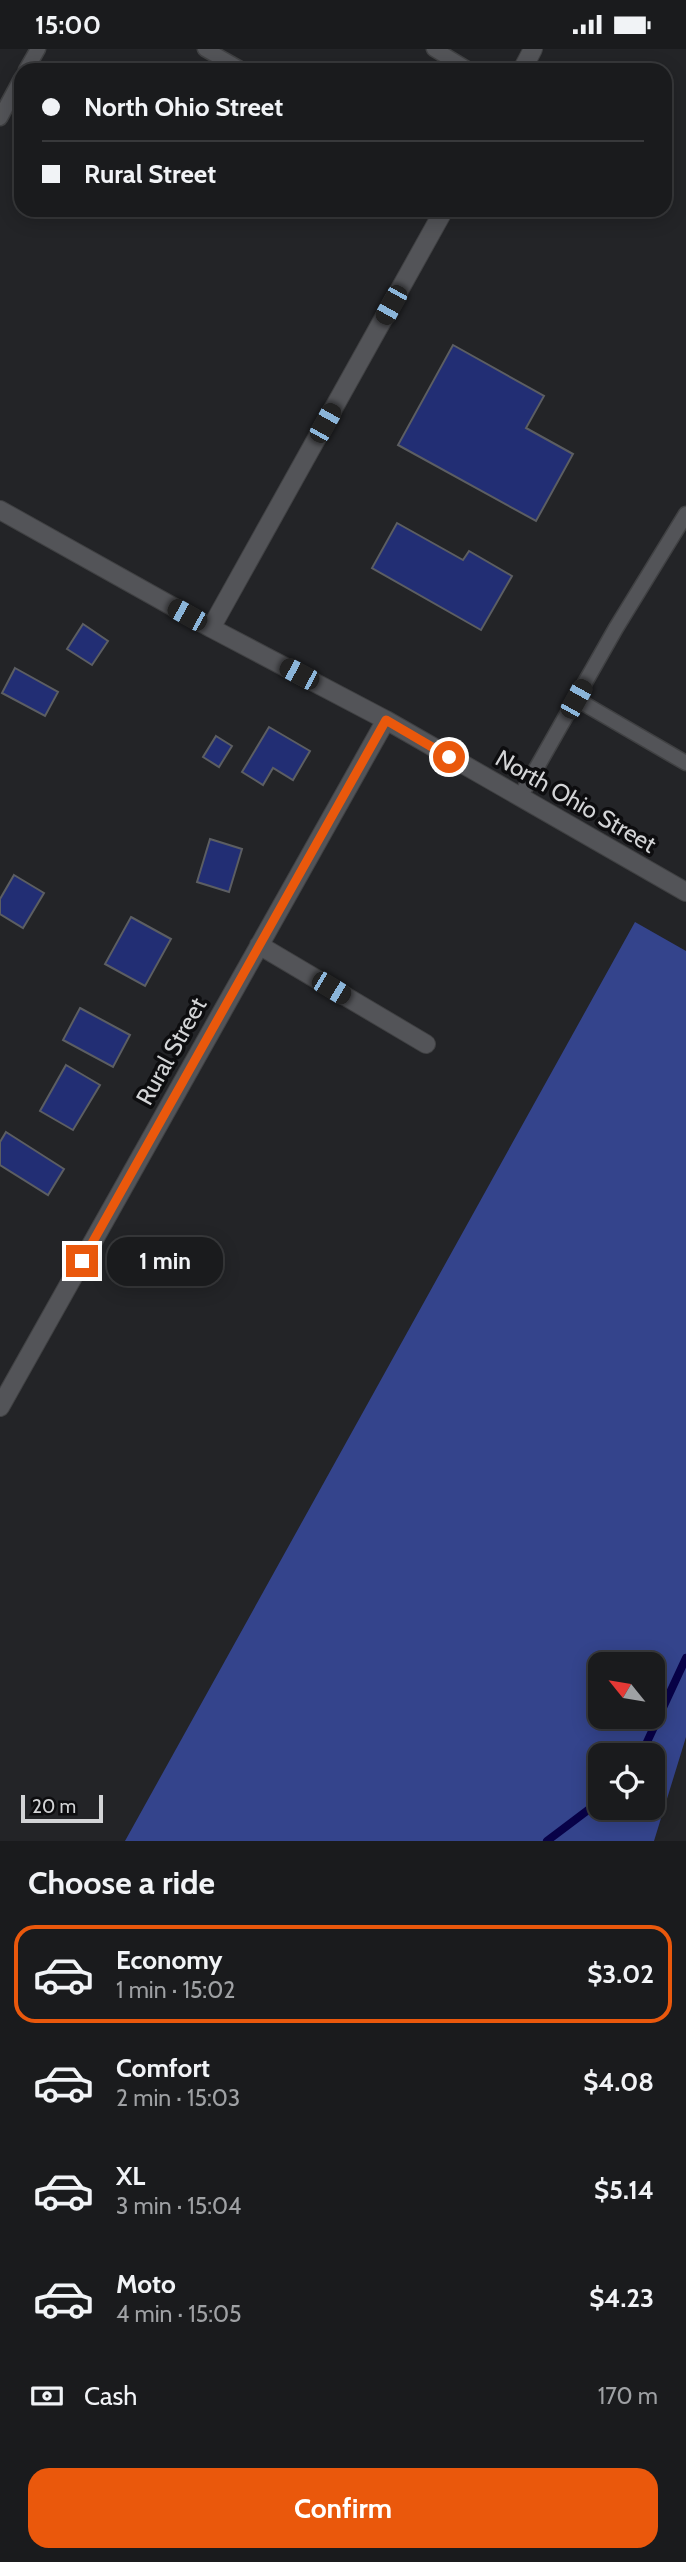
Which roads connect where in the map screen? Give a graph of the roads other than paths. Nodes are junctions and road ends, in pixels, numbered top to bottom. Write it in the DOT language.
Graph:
graph roads {
  1 [pos="205,49"];
  2 [pos="434,49"];
  3 [pos="230,63"];
  4 [pos="457,63"];
  5 [pos="14,92"];
  6 [pos="0,118"];
  7 [pos="440,217"];
  8 [pos="0,510"];
  9 [pos="686,514"];
  10 [pos="211,628"];
  11 [pos="576,699"];
  12 [pos="386,720"];
  13 [pos="686,763"];
  14 [pos="520,797"];
  15 [pos="686,892"];
  16 [pos="259,946"];
  17 [pos="426,1044"];
  18 [pos="0,1407"];
  1 -- 3 [label="lane"];
  2 -- 4 [label="lane"];
  5 -- 6 [label="lane"];
  7 -- 10 [label="street"];
  8 -- 10 [label="street, North Ohio Street"];
  9 -- 11 [label="lane"];
  10 -- 12 [label="street, North Ohio Street"];
  11 -- 13 [label="lane"];
  11 -- 14 [label="lane"];
  12 -- 14 [label="street, North Ohio Street"];
  12 -- 16 [label="street, Rural Street"];
  14 -- 15 [label="street, North Ohio Street"];
  16 -- 17 [label="street"];
  16 -- 18 [label="street, Rural Street"];
}
